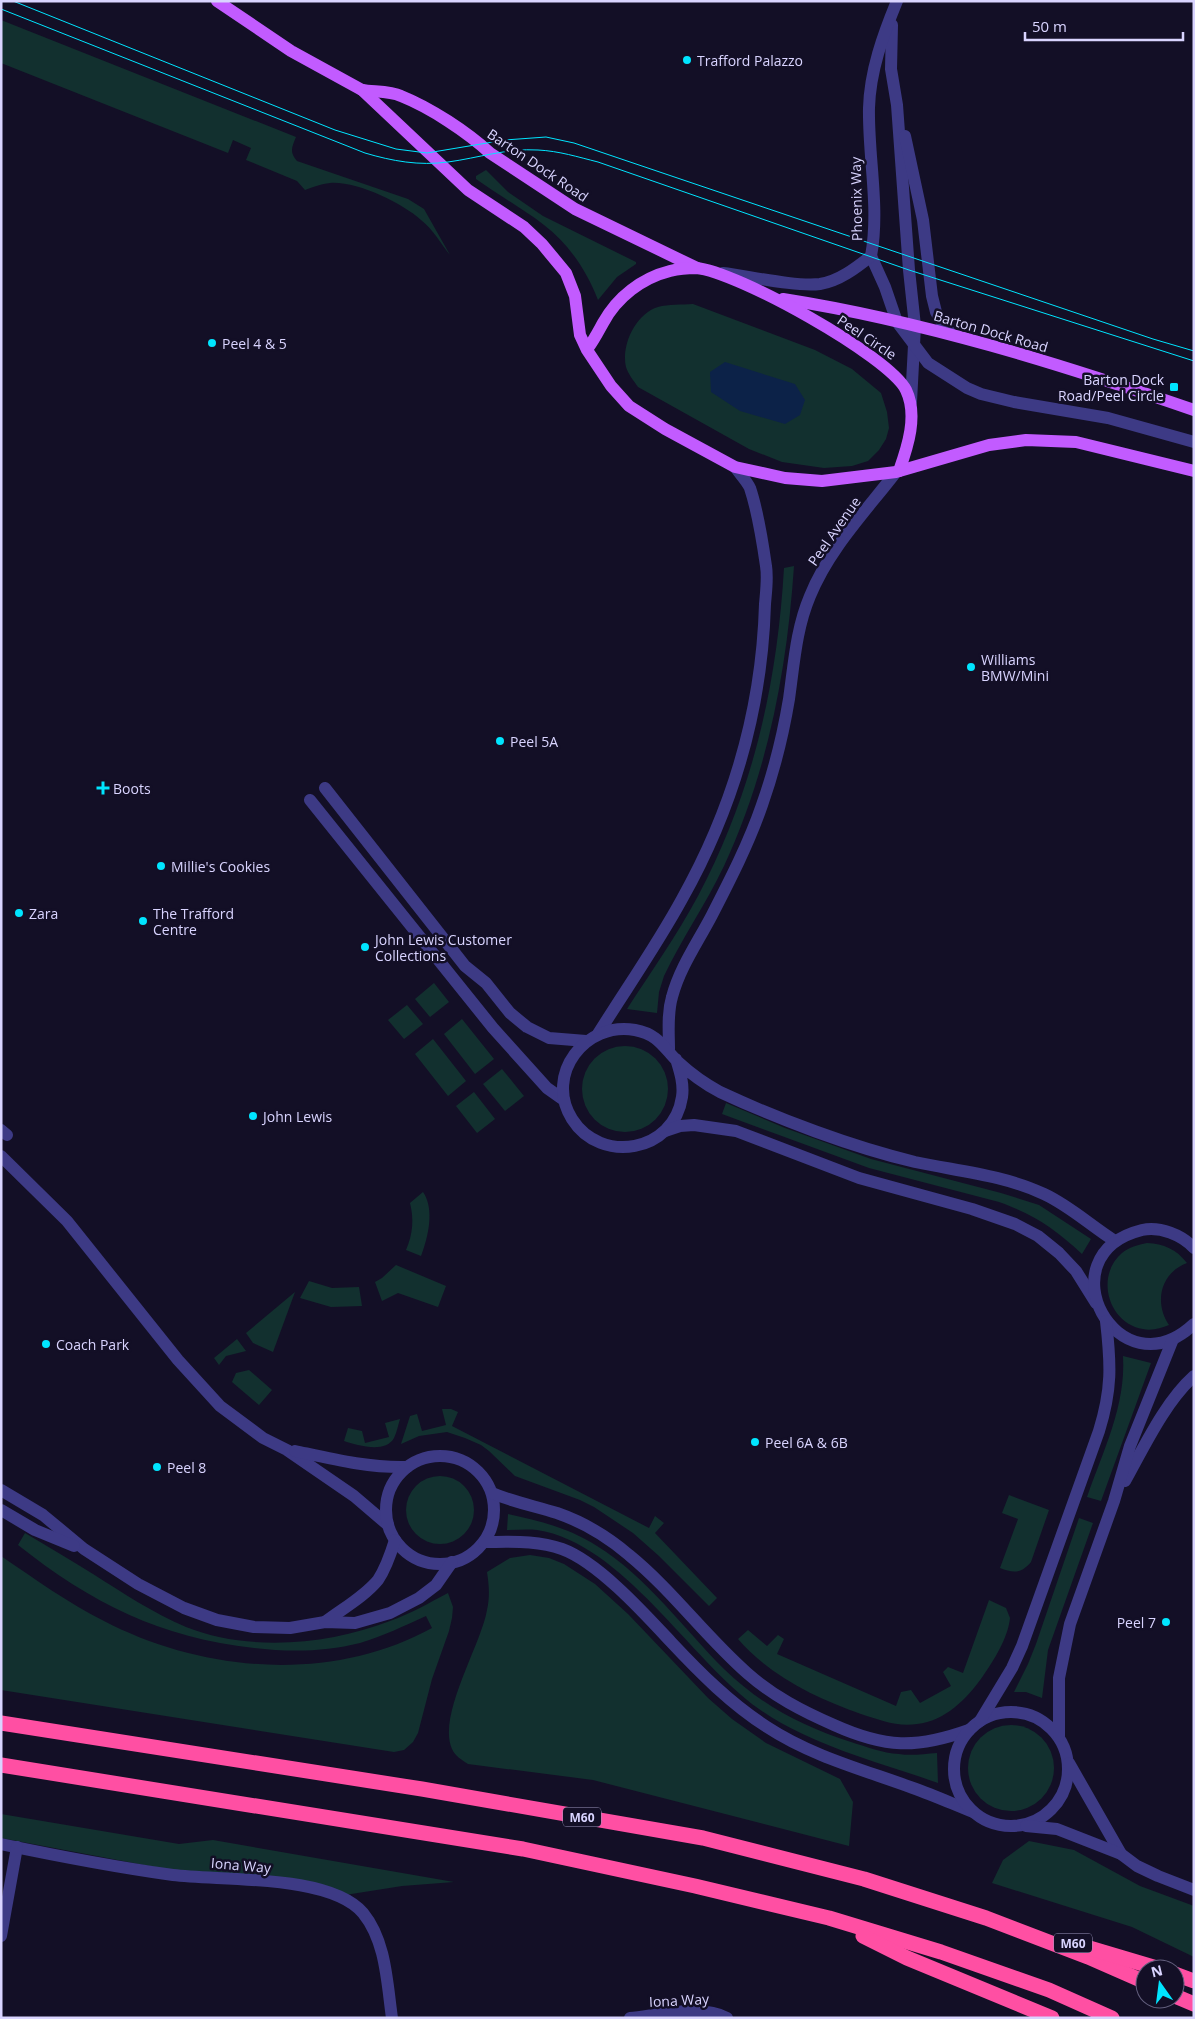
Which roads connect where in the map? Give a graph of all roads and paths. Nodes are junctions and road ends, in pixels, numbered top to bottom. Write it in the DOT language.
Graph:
graph roads {
  1 [pos="217,1"];
  2 [pos="894,7"];
  3 [pos="362,90"];
  4 [pos="897,104"];
  5 [pos="871,256"];
  6 [pos="701,270"];
  7 [pos="776,298"];
  8 [pos="897,322"];
  9 [pos="915,326"];
  10 [pos="951,334"];
  11 [pos="915,346"];
  12 [pos="588,348"];
  13 [pos="911,402"];
  14 [pos="1194,410"];
  15 [pos="1194,442"];
  16 [pos="735,467"];
  17 [pos="898,471"];
  18 [pos="1194,471"];
  19 [pos="325,788"];
  20 [pos="310,800"];
  21 [pos="598,1034"];
  22 [pos="586,1041"];
  23 [pos="672,1054"];
  24 [pos="564,1100"];
  25 [pos="665,1131"];
  26 [pos="1,1156"];
  27 [pos="1115,1241"];
  28 [pos="1193,1246"];
  29 [pos="1096,1303"];
  30 [pos="1106,1321"];
  31 [pos="1194,1324"];
  32 [pos="1173,1339"];
  33 [pos="1194,1376"];
  34 [pos="287,1450"];
  35 [pos="407,1468"];
  36 [pos="1,1490"];
  37 [pos="492,1494"];
  38 [pos="1114,1501"];
  39 [pos="1,1510"];
  40 [pos="388,1525"];
  41 [pos="395,1540"];
  42 [pos="484,1542"];
  43 [pos="84,1549"];
  44 [pos="452,1562"];
  45 [pos="325,1622"];
  46 [pos="980,1721"];
  47 [pos="1,1723"];
  48 [pos="969,1730"];
  49 [pos="1059,1736"];
  50 [pos="1069,1763"];
  51 [pos="1,1765"];
  52 [pos="973,1812"];
  53 [pos="1021,1826"];
  54 [pos="1,1844"];
  55 [pos="17,1847"];
  56 [pos="1121,1854"];
  57 [pos="1194,1890"];
  58 [pos="829,1918"];
  59 [pos="986,1918"];
  60 [pos="1,1936"];
  61 [pos="1135,1962"];
  62 [pos="1135,1978"];
  63 [pos="392,2018"];
  64 [pos="630,2018"];
  65 [pos="727,2018"];
  66 [pos="1052,2018"];
  67 [pos="1112,2018"];
  1 -- 3 [label="main road, Barton Dock Road"];
  2 -- 4 [label="street"];
  2 -- 5 [label="street, Phoenix Way"];
  3 -- 6 [label="main road, Barton Dock Road"];
  3 -- 12 [label="main road, Barton Dock Road"];
  4 -- 9 [label="street"];
  4 -- 10 [label="street"];
  5 -- 6 [label="street, Phoenix Way"];
  5 -- 8 [label="street"];
  6 -- 7 [label="main road, Peel Circle"];
  6 -- 12 [label="main road, Peel Circle"];
  7 -- 8 [label="main road, Barton Dock Road"];
  7 -- 13 [label="main road, Peel Circle"];
  8 -- 9 [label="main road, Barton Dock Road"];
  8 -- 11 [label="street"];
  9 -- 10 [label="main road, Barton Dock Road"];
  9 -- 11 [label="street"];
  10 -- 14 [label="main road, Barton Dock Road"];
  11 -- 13 [label="street"];
  11 -- 15 [label="street"];
  12 -- 16 [label="main road"];
  13 -- 17 [label="main road, Peel Circle"];
  16 -- 17 [label="main road"];
  16 -- 21 [label="street"];
  17 -- 18 [label="main road"];
  17 -- 23 [label="street, Peel Avenue"];
  19 -- 22 [label="street"];
  20 -- 24 [label="street"];
  21 -- 22 [label="street"];
  21 -- 23 [label="street"];
  22 -- 24 [label="street"];
  23 -- 25 [label="street"];
  23 -- 27 [label="street"];
  24 -- 25 [label="street"];
  25 -- 29 [label="street"];
  26 -- 34 [label="street"];
  27 -- 28 [label="street"];
  27 -- 29 [label="street"];
  29 -- 30 [label="street"];
  30 -- 32 [label="street"];
  30 -- 46 [label="street"];
  31 -- 32 [label="street"];
  32 -- 38 [label="street"];
  33 -- 38 [label="street"];
  34 -- 35 [label="street"];
  34 -- 40 [label="street"];
  35 -- 37 [label="street"];
  35 -- 40 [label="street"];
  36 -- 43 [label="street"];
  37 -- 42 [label="street"];
  37 -- 48 [label="street"];
  38 -- 49 [label="street"];
  39 -- 43 [label="street"];
  40 -- 41 [label="street"];
  41 -- 44 [label="street"];
  41 -- 45 [label="street"];
  42 -- 44 [label="street"];
  42 -- 52 [label="street"];
  43 -- 45 [label="street"];
  44 -- 45 [label="street"];
  46 -- 48 [label="street"];
  46 -- 49 [label="street"];
  47 -- 59 [label="highway, M60"];
  48 -- 52 [label="street"];
  49 -- 50 [label="street"];
  50 -- 53 [label="street"];
  50 -- 56 [label="street"];
  51 -- 58 [label="highway"];
  52 -- 53 [label="street"];
  53 -- 56 [label="street"];
  54 -- 55 [label="street, Iona Way"];
  55 -- 60 [label="street"];
  55 -- 63 [label="street, Iona Way"];
  56 -- 57 [label="street"];
  58 -- 66 [label="highway"];
  58 -- 67 [label="highway"];
  59 -- 61 [label="highway, M60"];
  59 -- 62 [label="highway, M60"];
  64 -- 65 [label="street, Iona Way"];
}
